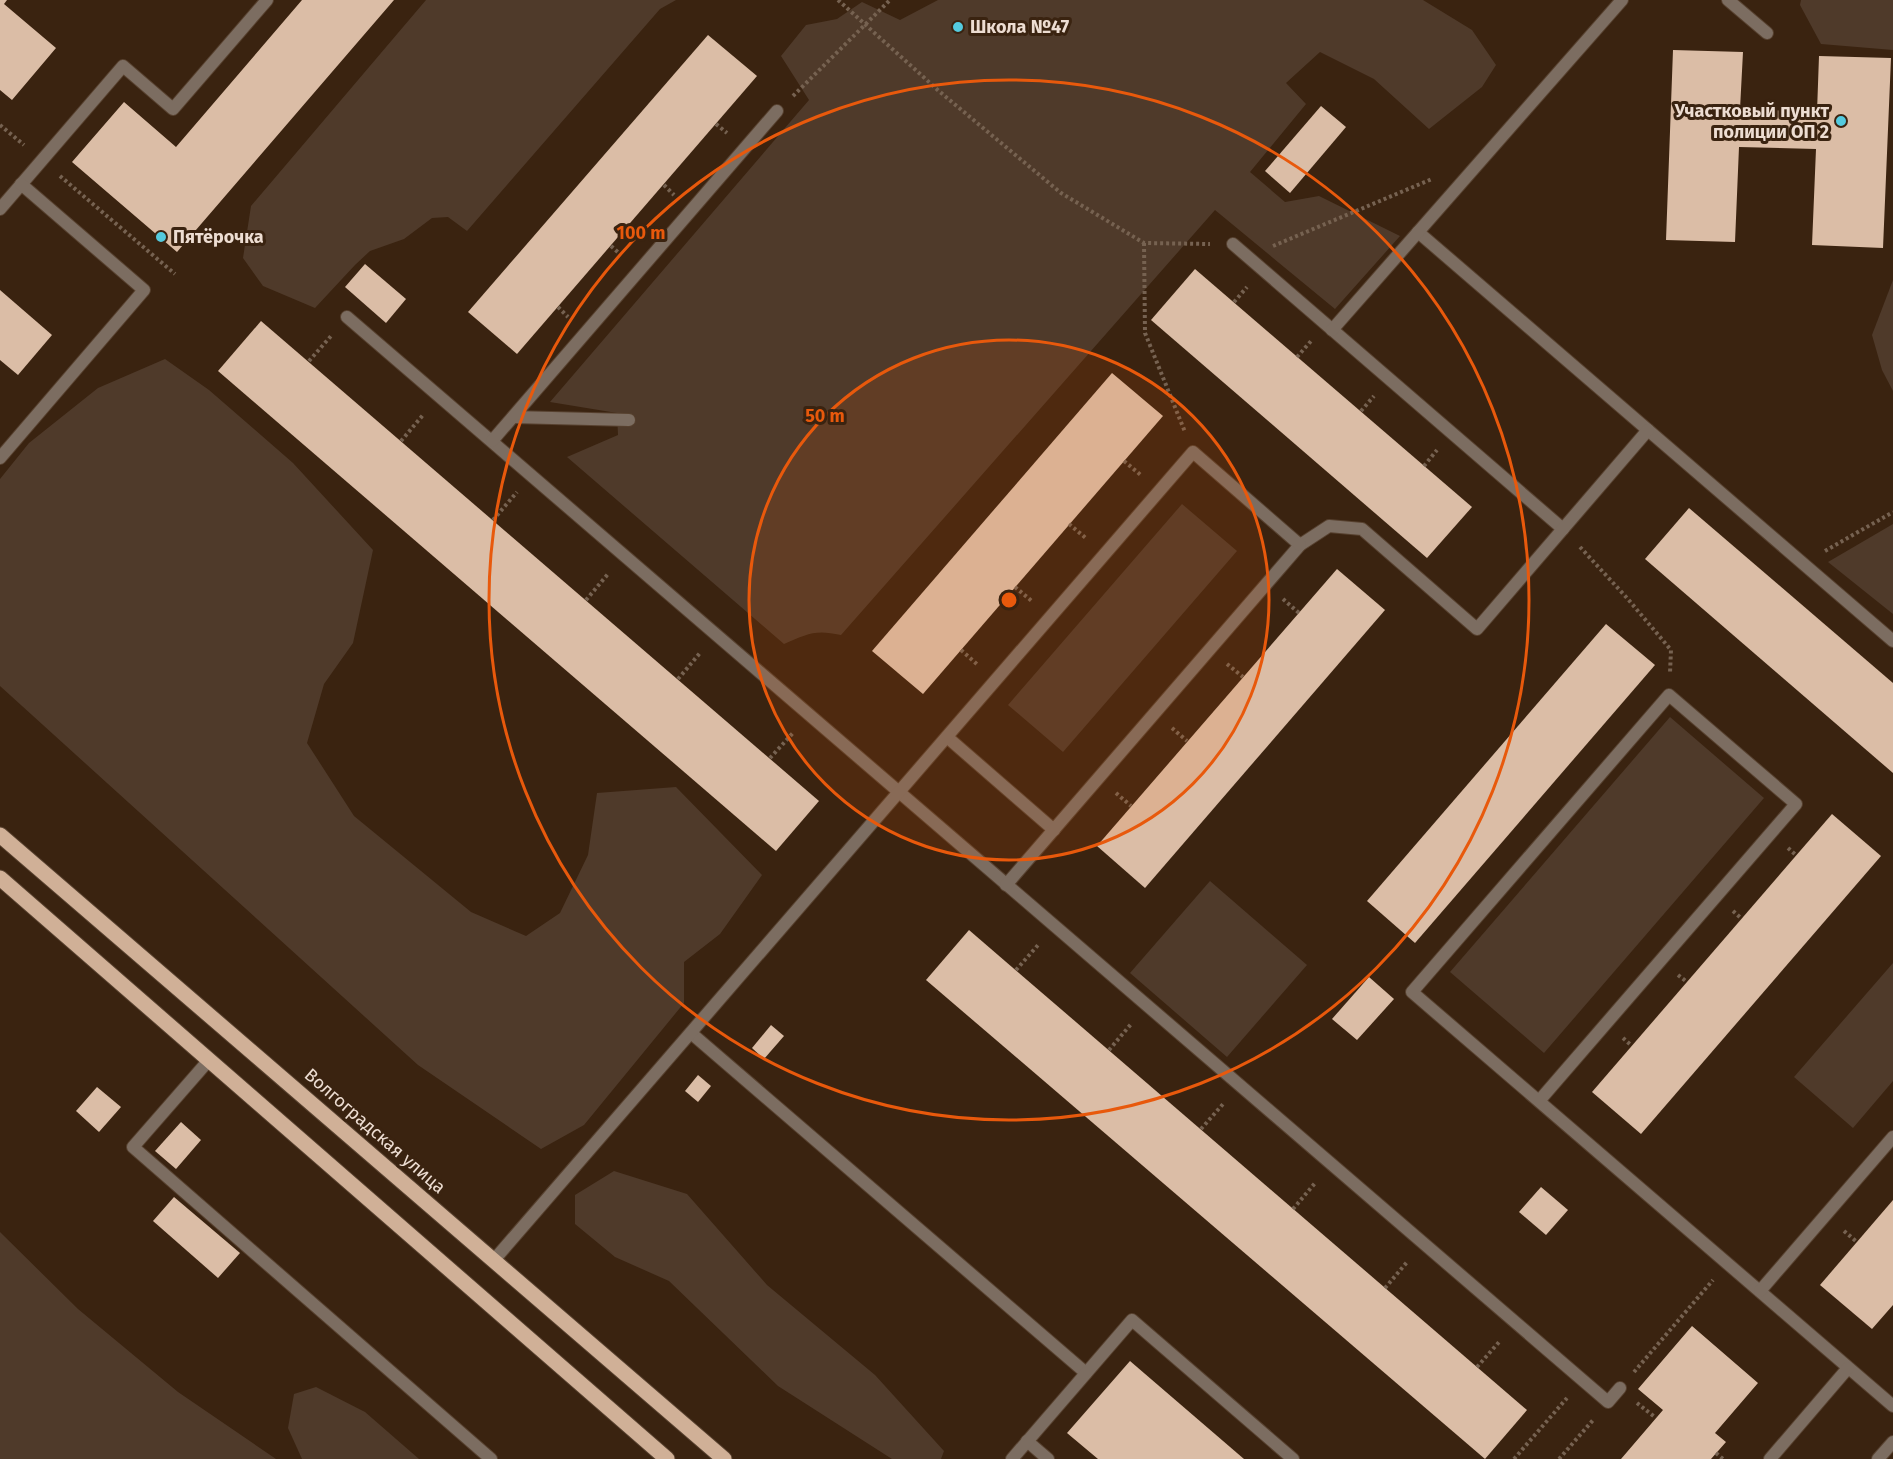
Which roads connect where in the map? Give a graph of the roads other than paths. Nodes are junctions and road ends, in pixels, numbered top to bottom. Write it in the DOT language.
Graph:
graph roads {
  1 [pos="267,0"];
  2 [pos="1622,0"];
  3 [pos="1728,0"];
  4 [pos="1767,33"];
  5 [pos="777,111"];
  6 [pos="21,184"];
  7 [pos="1,207"];
  8 [pos="1418,232"];
  9 [pos="1233,244"];
  10 [pos="347,317"];
  11 [pos="1332,330"];
  12 [pos="513,417"];
  13 [pos="629,420"];
  14 [pos="1648,430"];
  15 [pos="492,441"];
  16 [pos="0,458"];
  17 [pos="1563,529"];
  18 [pos="1300,545"];
  19 [pos="1893,640"];
  20 [pos="946,737"];
  21 [pos="899,792"];
  22 [pos="1054,830"];
  23 [pos="0,835"];
  24 [pos="0,878"];
  25 [pos="1006,885"];
  26 [pos="690,1033"];
  27 [pos="209,1060"];
  28 [pos="1539,1101"];
  29 [pos="1893,1137"];
  30 [pos="494,1260"];
  31 [pos="1760,1291"];
  32 [pos="1848,1368"];
  33 [pos="1086,1373"];
  34 [pos="1620,1388"];
  35 [pos="1893,1406"];
  36 [pos="1028,1441"];
  37 [pos="1893,1442"];
  38 [pos="492,1459"];
  39 [pos="667,1459"];
  40 [pos="724,1459"];
  41 [pos="1012,1459"];
  42 [pos="1048,1459"];
  43 [pos="1293,1459"];
  44 [pos="1770,1459"];
  45 [pos="1878,1459"];
  1 -- 6 [label="street"];
  2 -- 8 [label="street"];
  3 -- 4 [label="street"];
  5 -- 12 [label="street"];
  6 -- 7 [label="street"];
  6 -- 16 [label="street"];
  8 -- 11 [label="street"];
  8 -- 14 [label="street"];
  9 -- 11 [label="street"];
  10 -- 15 [label="street"];
  11 -- 17 [label="street"];
  12 -- 13 [label="street"];
  12 -- 15 [label="street"];
  14 -- 17 [label="street"];
  14 -- 19 [label="street"];
  15 -- 21 [label="street"];
  17 -- 18 [label="street"];
  18 -- 20 [label="street"];
  18 -- 22 [label="street"];
  20 -- 21 [label="street"];
  20 -- 22 [label="street"];
  21 -- 25 [label="street"];
  21 -- 26 [label="street"];
  22 -- 25 [label="street"];
  23 -- 30 [label="main road, Волгоградская улица"];
  24 -- 27 [label="main road"];
  25 -- 34 [label="street"];
  26 -- 30 [label="street"];
  26 -- 33 [label="street"];
  27 -- 38 [label="street"];
  27 -- 39 [label="main road"];
  28 -- 28 [label="street"];
  28 -- 31 [label="street"];
  29 -- 31 [label="street"];
  30 -- 40 [label="main road, Волгоградская улица"];
  31 -- 32 [label="street"];
  32 -- 35 [label="street"];
  32 -- 44 [label="street"];
  33 -- 36 [label="street"];
  33 -- 43 [label="street"];
  36 -- 41 [label="street"];
  36 -- 42 [label="street"];
  37 -- 45 [label="street"];
}
